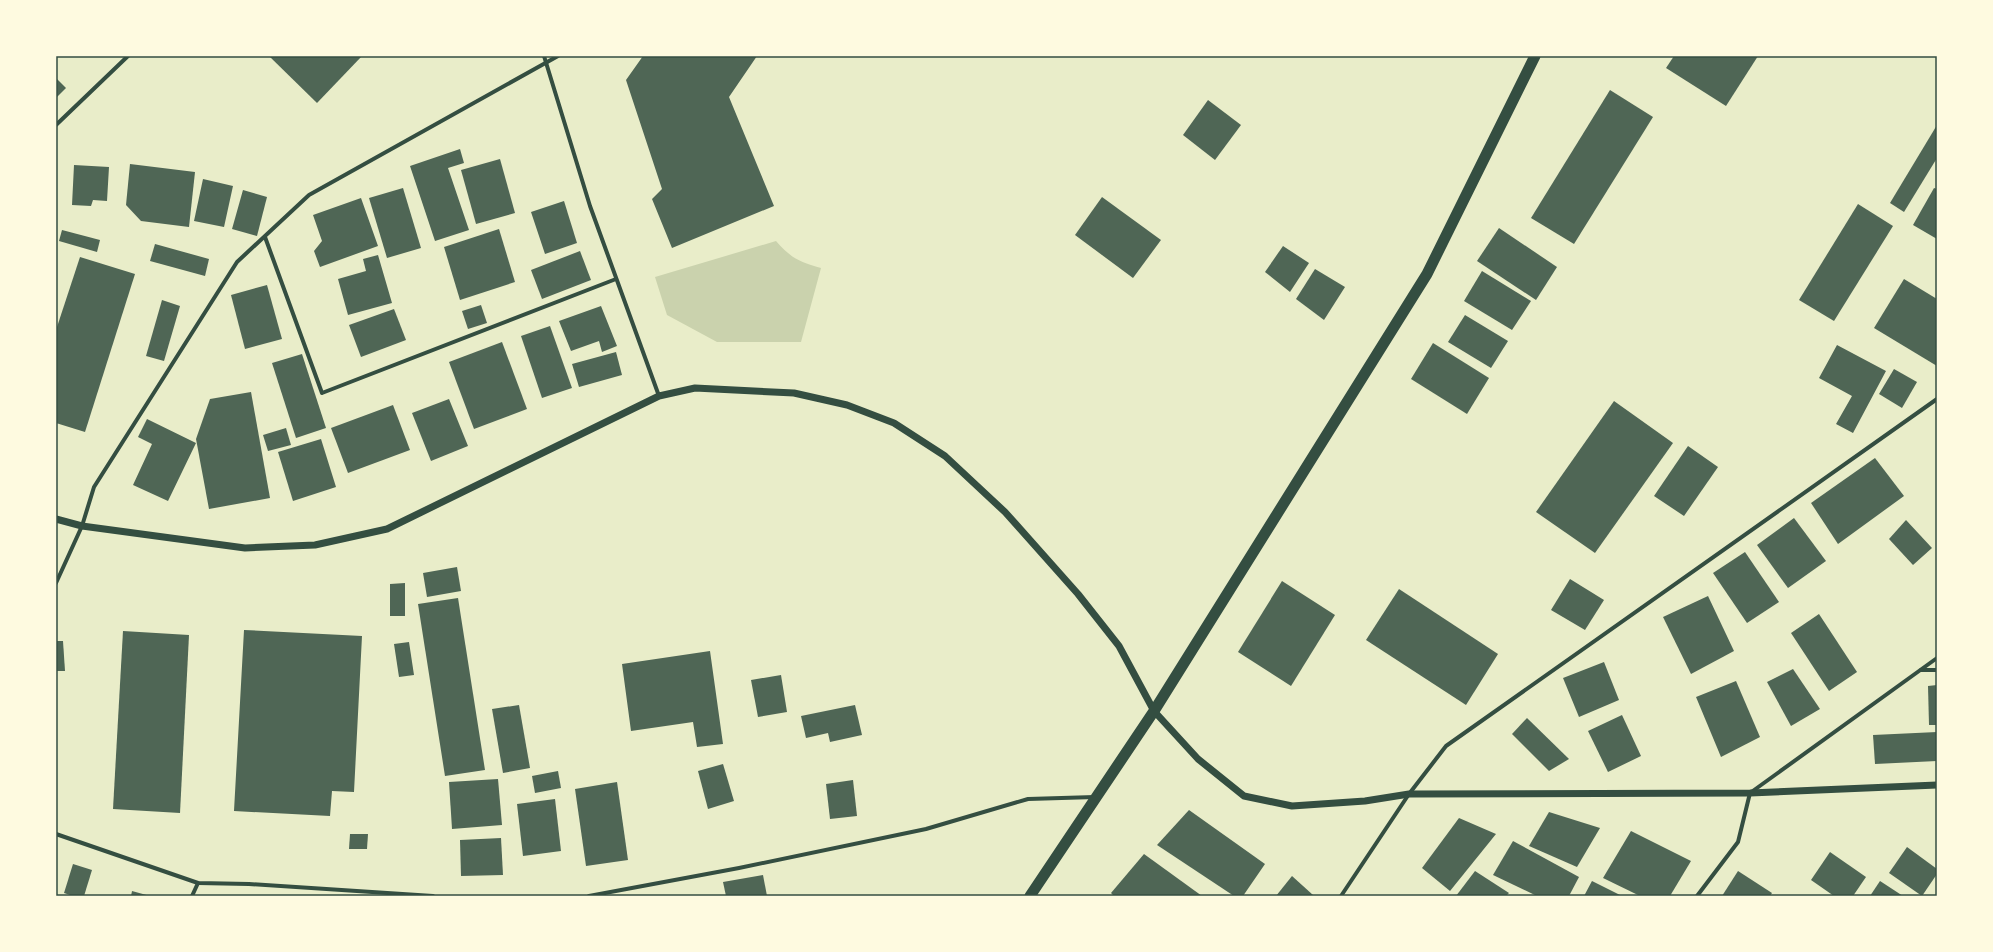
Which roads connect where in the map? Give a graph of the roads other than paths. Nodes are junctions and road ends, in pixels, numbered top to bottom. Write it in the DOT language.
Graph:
graph roads {
  1 [pos="128,56"];
  2 [pos="544,56"];
  3 [pos="558,56"];
  4 [pos="1535,56"];
  5 [pos="548,63"];
  6 [pos="56,125"];
  7 [pos="265,237"];
  8 [pos="616,279"];
  9 [pos="659,396"];
  10 [pos="1937,399"];
  11 [pos="56,519"];
  12 [pos="82,526"];
  13 [pos="56,583"];
  14 [pos="1937,658"];
  15 [pos="1920,670"];
  16 [pos="1937,670"];
  17 [pos="1154,711"];
  18 [pos="1937,785"];
  19 [pos="1409,794"];
  20 [pos="1750,794"];
  21 [pos="1096,797"];
  22 [pos="56,834"];
  23 [pos="198,883"];
  24 [pos="192,896"];
  25 [pos="433,896"];
  26 [pos="589,896"];
  27 [pos="1030,896"];
  28 [pos="1341,896"];
  29 [pos="1697,896"];
  1 -- 6 [label="street"];
  2 -- 5 [label="street"];
  3 -- 5 [label="street"];
  4 -- 17 [label="highway"];
  5 -- 7 [label="street"];
  5 -- 8 [label="street"];
  7 -- 8 [label="street"];
  7 -- 12 [label="street"];
  8 -- 9 [label="street"];
  9 -- 12 [label="street"];
  9 -- 17 [label="street"];
  10 -- 19 [label="street"];
  11 -- 12 [label="street"];
  12 -- 13 [label="street"];
  14 -- 15 [label="street"];
  15 -- 16 [label="street"];
  15 -- 20 [label="street"];
  17 -- 19 [label="street"];
  17 -- 21 [label="highway"];
  18 -- 20 [label="street"];
  19 -- 20 [label="street"];
  19 -- 28 [label="street"];
  20 -- 29 [label="street"];
  21 -- 26 [label="street"];
  21 -- 27 [label="highway"];
  22 -- 23 [label="street"];
  23 -- 24 [label="street"];
  23 -- 25 [label="street"];
}
